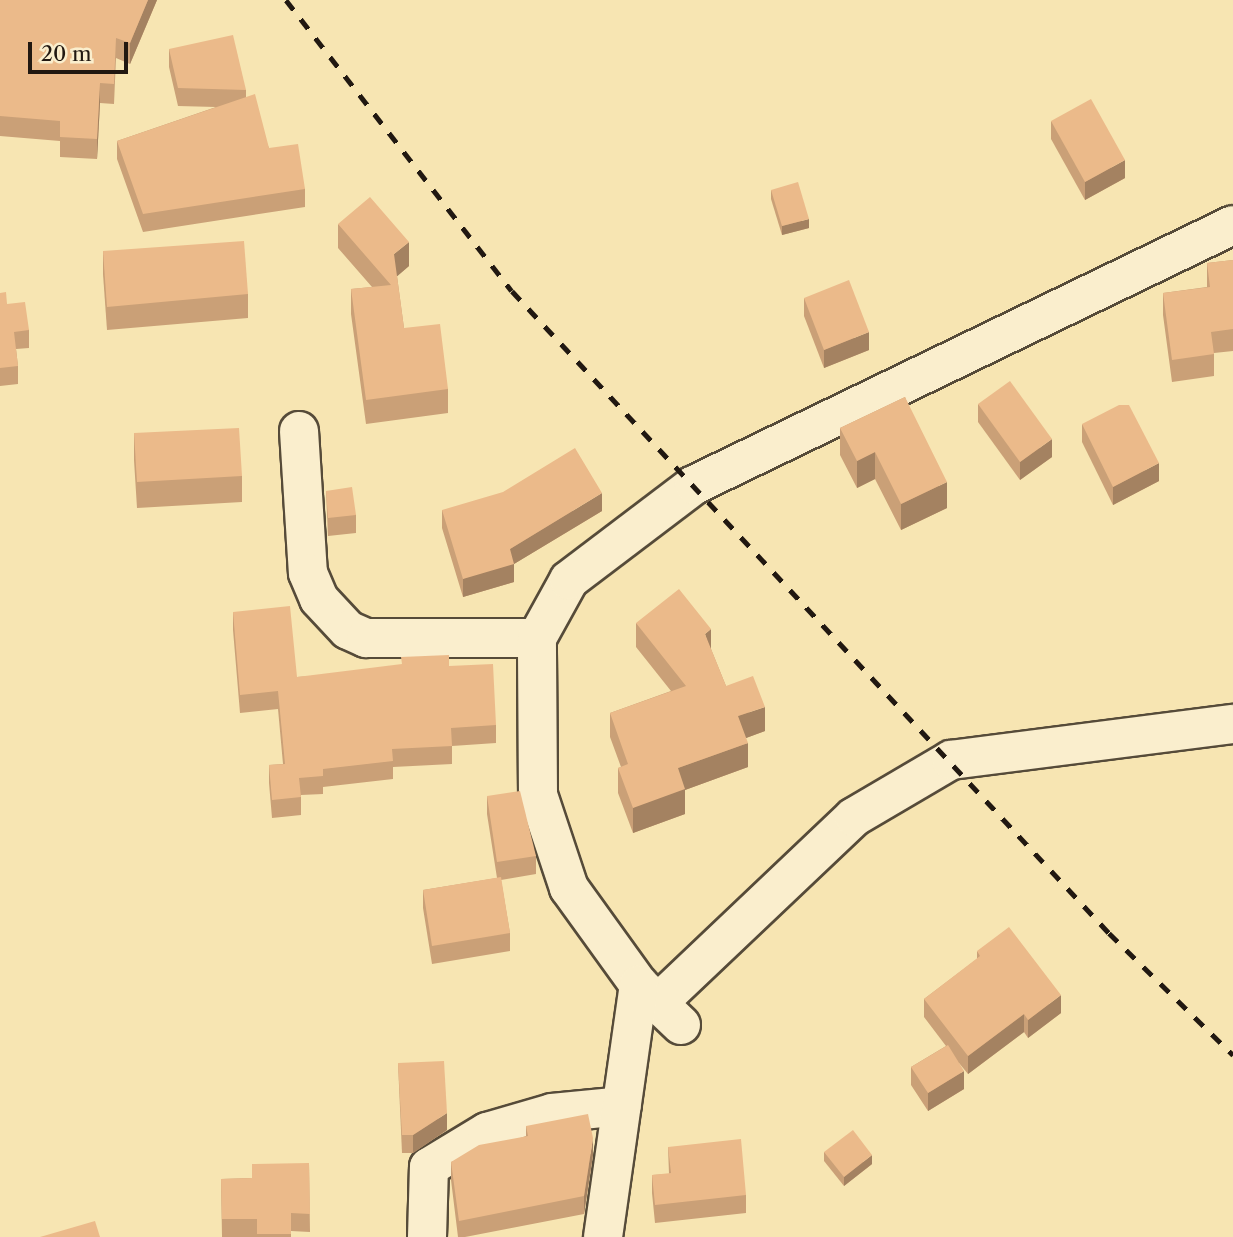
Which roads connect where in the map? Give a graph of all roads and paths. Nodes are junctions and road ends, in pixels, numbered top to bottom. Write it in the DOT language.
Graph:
graph roads {
  1 [pos="1233,225"];
  2 [pos="299,430"];
  3 [pos="537,638"];
  4 [pos="1233,724"];
  5 [pos="659,1004"];
  6 [pos="622,1106"];
  7 [pos="427,1237"];
  8 [pos="603,1237"];
  1 -- 3 [label="street"];
  2 -- 3 [label="street"];
  3 -- 5 [label="street"];
  4 -- 5 [label="street"];
  5 -- 6 [label="street"];
  6 -- 7 [label="street"];
  6 -- 8 [label="street"];
}
